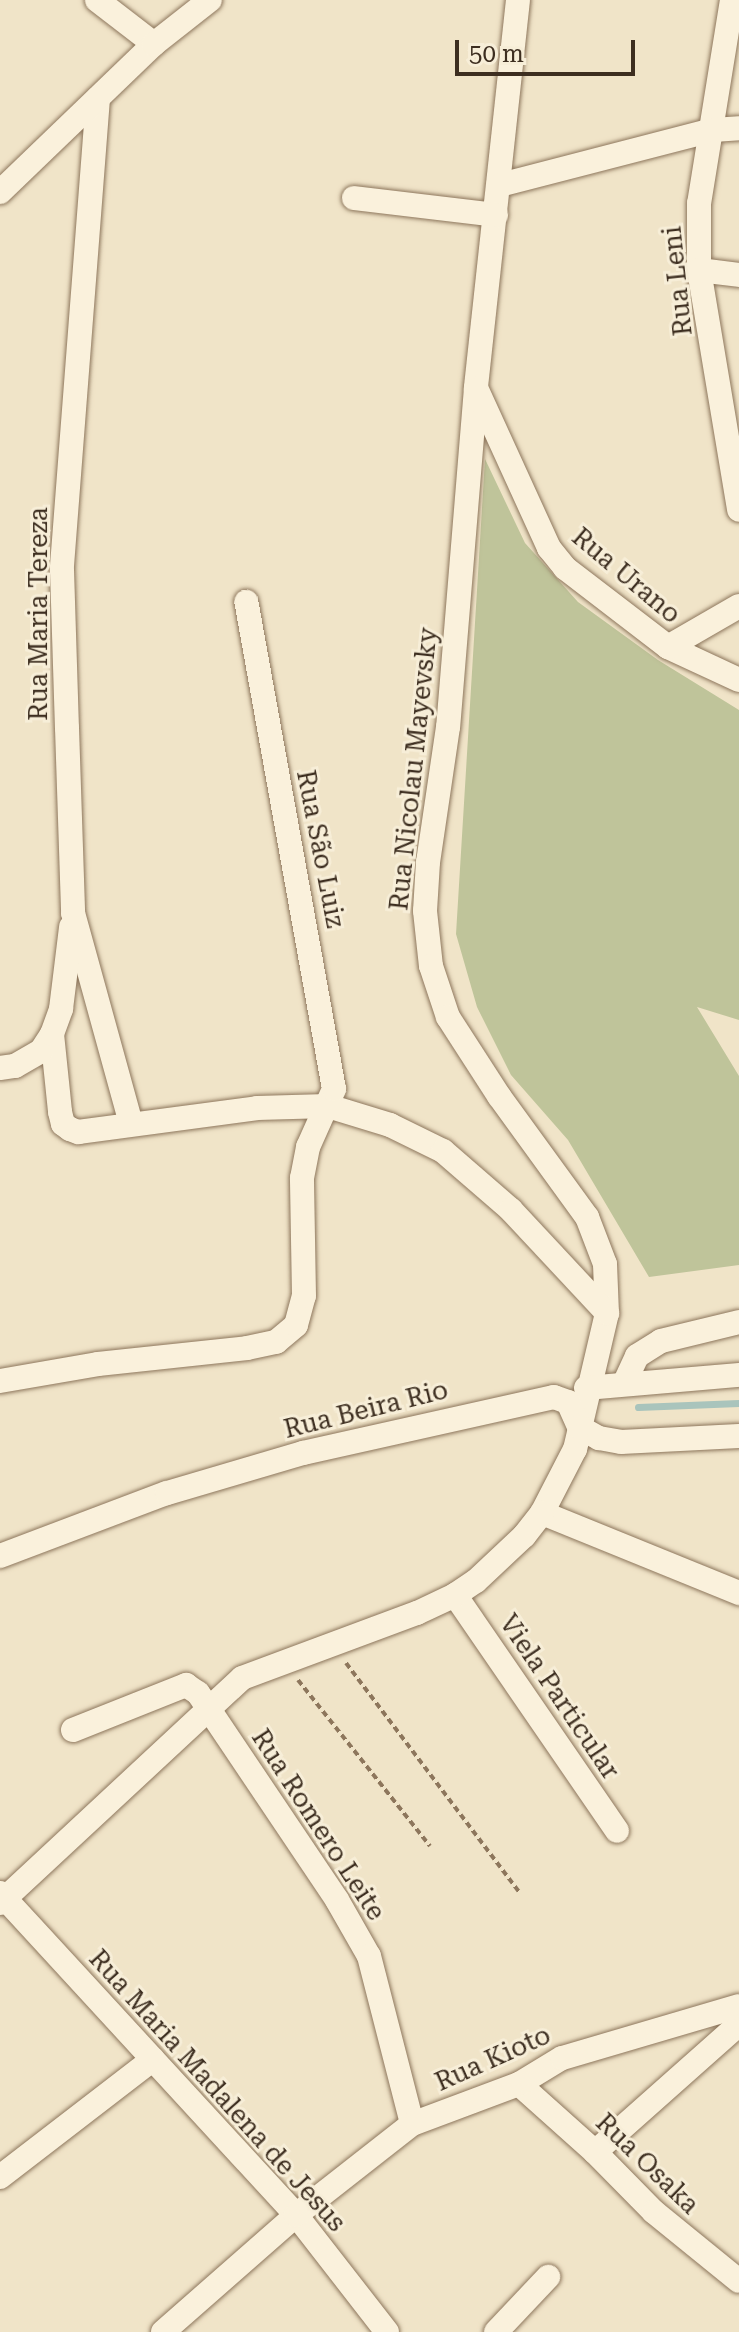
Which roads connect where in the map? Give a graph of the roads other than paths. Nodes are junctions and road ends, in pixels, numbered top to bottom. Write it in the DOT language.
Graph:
graph roads {
  1 [pos="97,0"];
  2 [pos="210,0"];
  3 [pos="518,0"];
  4 [pos="732,0"];
  5 [pos="154,44"];
  6 [pos="98,98"];
  7 [pos="739,128"];
  8 [pos="713,130"];
  9 [pos="500,185"];
  10 [pos="0,192"];
  11 [pos="354,198"];
  12 [pos="496,215"];
  13 [pos="699,270"];
  14 [pos="739,275"];
  15 [pos="476,388"];
  16 [pos="739,510"];
  17 [pos="246,602"];
  18 [pos="739,606"];
  19 [pos="668,647"];
  20 [pos="739,680"];
  21 [pos="73,913"];
  22 [pos="52,1034"];
  23 [pos="0,1068"];
  24 [pos="328,1106"];
  25 [pos="131,1124"];
  26 [pos="607,1313"];
  27 [pos="739,1322"];
  28 [pos="739,1375"];
  29 [pos="0,1381"];
  30 [pos="624,1384"];
  31 [pos="586,1388"];
  32 [pos="579,1427"];
  33 [pos="739,1436"];
  34 [pos="542,1513"];
  35 [pos="0,1556"];
  36 [pos="739,1593"];
  37 [pos="455,1595"];
  38 [pos="208,1710"];
  39 [pos="73,1730"];
  40 [pos="617,1831"];
  41 [pos="2,1898"];
  42 [pos="739,2006"];
  43 [pos="739,2024"];
  44 [pos="153,2059"];
  45 [pos="519,2084"];
  46 [pos="412,2124"];
  47 [pos="595,2152"];
  48 [pos="0,2177"];
  49 [pos="296,2215"];
  50 [pos="734,2270"];
  51 [pos="548,2277"];
  52 [pos="163,2332"];
  53 [pos="387,2332"];
  54 [pos="496,2332"];
  1 -- 5 [label="street"];
  2 -- 5 [label="street"];
  3 -- 9 [label="street, Rua Nicolau Mayevsky"];
  4 -- 8 [label="street, Rua Leni"];
  5 -- 6 [label="street"];
  6 -- 10 [label="street"];
  6 -- 21 [label="street, Rua Maria Tereza"];
  7 -- 8 [label="street"];
  8 -- 9 [label="street"];
  8 -- 13 [label="street, Rua Leni"];
  9 -- 12 [label="street, Rua Nicolau Mayevsky"];
  11 -- 12 [label="street"];
  12 -- 15 [label="street, Rua Nicolau Mayevsky"];
  13 -- 14 [label="street"];
  13 -- 16 [label="street, Rua Leni"];
  15 -- 19 [label="street, Rua Urano"];
  15 -- 26 [label="street, Rua Nicolau Mayevsky"];
  17 -- 24 [label="street, Rua São Luiz"];
  18 -- 19 [label="street"];
  19 -- 20 [label="street, Rua Urano"];
  21 -- 22 [label="street"];
  21 -- 25 [label="street, Rua Maria Tereza"];
  22 -- 23 [label="street"];
  22 -- 25 [label="street"];
  24 -- 25 [label="street"];
  24 -- 26 [label="street"];
  24 -- 29 [label="street, Rua São Luiz"];
  26 -- 31 [label="street, Rua Nicolau Mayevsky"];
  27 -- 30 [label="street"];
  28 -- 30 [label="street"];
  30 -- 31 [label="street"];
  31 -- 32 [label="street, Rua Nicolau Mayevsky"];
  32 -- 33 [label="street"];
  32 -- 34 [label="street, Rua Nicolau Mayevsky"];
  32 -- 35 [label="street, Rua Beira Rio"];
  34 -- 36 [label="street"];
  34 -- 37 [label="street, Rua Nicolau Mayevsky"];
  37 -- 38 [label="street, Rua Nicolau Mayevsky"];
  37 -- 40 [label="street, Viela Particular"];
  38 -- 39 [label="street, Rua Romero Leite"];
  38 -- 41 [label="street, Rua Nicolau Mayevsky"];
  38 -- 46 [label="street, Rua Romero Leite"];
  41 -- 44 [label="street, Rua Maria Madalena de Jesus"];
  42 -- 45 [label="street, Rua Kioto"];
  43 -- 47 [label="street"];
  44 -- 48 [label="street"];
  44 -- 49 [label="street, Rua Maria Madalena de Jesus"];
  45 -- 46 [label="street, Rua Kioto"];
  45 -- 47 [label="street, Rua Osaka"];
  46 -- 49 [label="street, Rua Kioto"];
  47 -- 50 [label="street, Rua Osaka"];
  49 -- 52 [label="street, Rua Kioto"];
  49 -- 53 [label="street, Rua Maria Madalena de Jesus"];
  51 -- 54 [label="street"];
}
